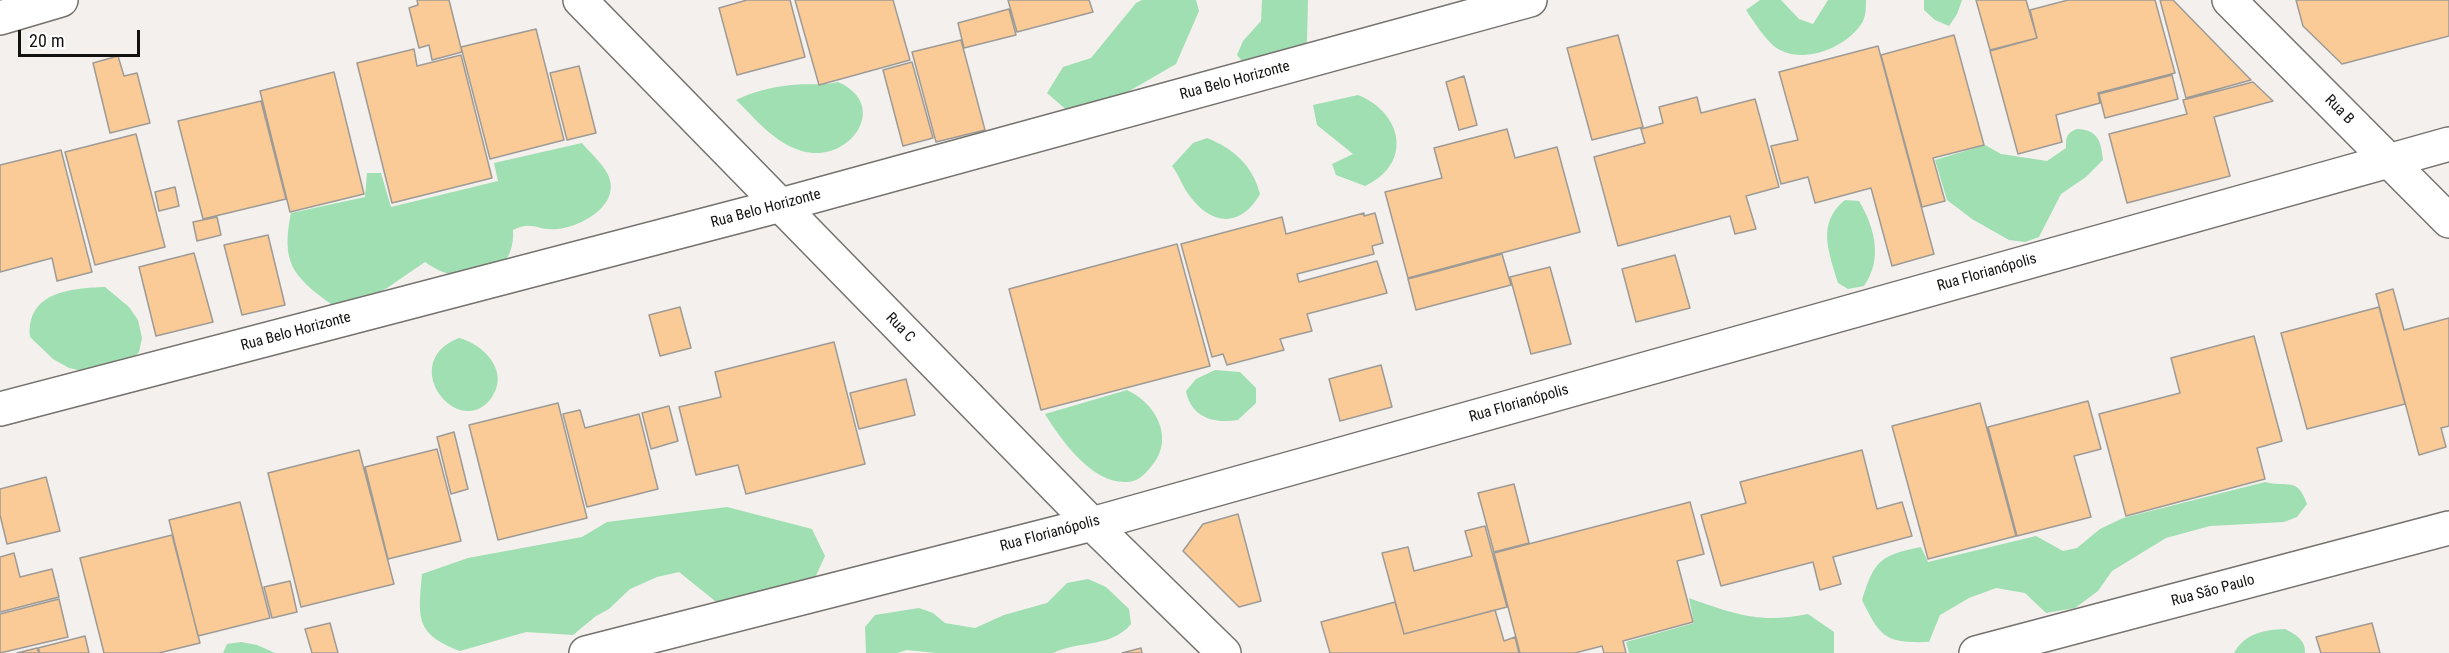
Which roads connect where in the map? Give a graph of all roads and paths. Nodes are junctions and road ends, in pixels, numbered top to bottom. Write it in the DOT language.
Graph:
graph roads {
  1 [pos="61,0"];
  2 [pos="580,0"];
  3 [pos="1530,0"];
  4 [pos="2229,0"];
  5 [pos="0,18"];
  6 [pos="2449,144"];
  7 [pos="2389,160"];
  8 [pos="781,205"];
  9 [pos="2449,221"];
  10 [pos="0,409"];
  11 [pos="1092,524"];
  12 [pos="2449,528"];
  13 [pos="586,653"];
  14 [pos="1224,653"];
  15 [pos="1976,653"];
  1 -- 5 [label="street"];
  2 -- 8 [label="street, Rua C"];
  3 -- 8 [label="street, Rua Belo Horizonte"];
  4 -- 7 [label="street, Rua B"];
  6 -- 7 [label="street, Rua Florianópolis"];
  7 -- 9 [label="street, Rua B"];
  7 -- 11 [label="street, Rua Florianópolis"];
  8 -- 10 [label="street, Rua Belo Horizonte"];
  8 -- 11 [label="street, Rua C"];
  11 -- 13 [label="street, Rua Florianópolis"];
  11 -- 14 [label="street, Rua C"];
  12 -- 15 [label="street, Rua São Paulo"];
}
